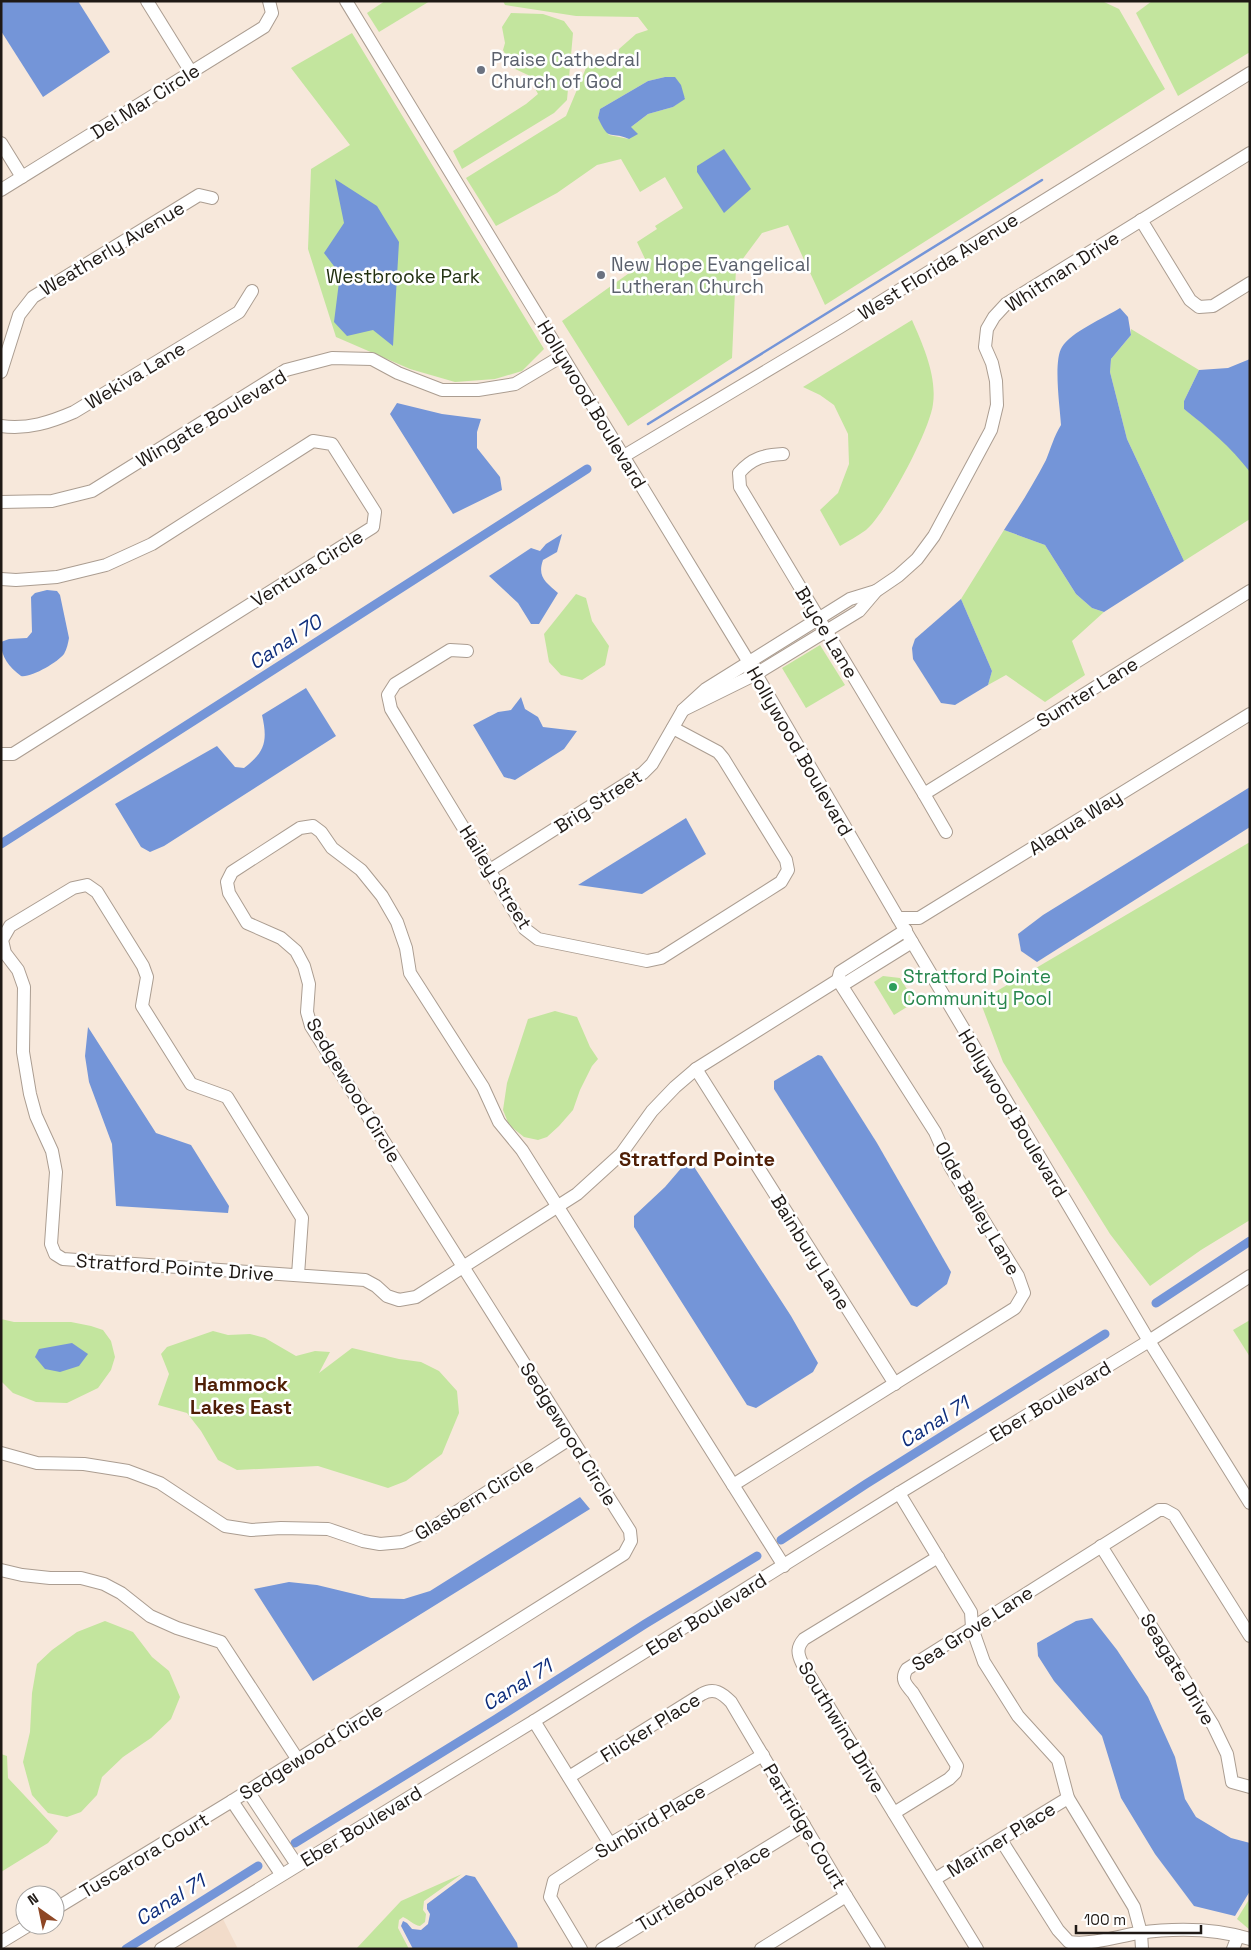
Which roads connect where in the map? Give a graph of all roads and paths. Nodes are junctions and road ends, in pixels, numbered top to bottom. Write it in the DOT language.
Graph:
graph roads {
  1 [pos="147,1"];
  2 [pos="269,1"];
  3 [pos="346,1"];
  4 [pos="191,72"];
  5 [pos="1250,73"];
  6 [pos="1,143"];
  7 [pos="1250,153"];
  8 [pos="22,176"];
  9 [pos="1,190"];
  10 [pos="212,198"];
  11 [pos="1141,220"];
  12 [pos="1250,283"];
  13 [pos="252,291"];
  14 [pos="562,356"];
  15 [pos="1,372"];
  16 [pos="1,426"];
  17 [pos="783,454"];
  18 [pos="624,456"];
  19 [pos="1,502"];
  20 [pos="1,579"];
  21 [pos="876,591"];
  22 [pos="1250,591"];
  23 [pos="818,618"];
  24 [pos="826,631"];
  25 [pos="467,651"];
  26 [pos="748,662"];
  27 [pos="756,674"];
  28 [pos="683,710"];
  29 [pos="1250,714"];
  30 [pos="673,728"];
  31 [pos="1,754"];
  32 [pos="924,794"];
  33 [pos="946,832"];
  34 [pos="490,870"];
  35 [pos="898,918"];
  36 [pos="906,930"];
  37 [pos="912,942"];
  38 [pos="838,980"];
  39 [pos="696,1069"];
  40 [pos="558,1207"];
  41 [pos="464,1266"];
  42 [pos="298,1276"];
  43 [pos="1250,1276"];
  44 [pos="1149,1341"];
  45 [pos="895,1384"];
  46 [pos="571,1438"];
  47 [pos="1,1452"];
  48 [pos="733,1485"];
  49 [pos="899,1493"];
  50 [pos="1250,1503"];
  51 [pos="1101,1546"];
  52 [pos="938,1557"];
  53 [pos="784,1566"];
  54 [pos="1,1570"];
  55 [pos="972,1628"];
  56 [pos="1250,1636"];
  57 [pos="731,1702"];
  58 [pos="534,1721"];
  59 [pos="763,1755"];
  60 [pos="298,1760"];
  61 [pos="569,1777"];
  62 [pos="1250,1788"];
  63 [pos="248,1791"];
  64 [pos="1068,1798"];
  65 [pos="232,1801"];
  66 [pos="894,1813"];
  67 [pos="804,1825"];
  68 [pos="1001,1840"];
  69 [pos="610,1844"];
  70 [pos="297,1865"];
  71 [pos="281,1874"];
  72 [pos="935,1879"];
  73 [pos="846,1896"];
  74 [pos="65,1903"];
  75 [pos="1141,1933"];
  76 [pos="15,1934"];
  77 [pos="1244,1937"];
  78 [pos="1,1942"];
  79 [pos="161,1949"];
  80 [pos="581,1949"];
  81 [pos="602,1949"];
  82 [pos="761,1949"];
  83 [pos="879,1949"];
  84 [pos="977,1949"];
  85 [pos="1142,1949"];
  86 [pos="1233,1949"];
  1 -- 4 [label="street"];
  2 -- 4 [label="street, Del Mar Circle"];
  3 -- 14 [label="street, Hollywood Boulevard"];
  4 -- 8 [label="street, Del Mar Circle"];
  5 -- 18 [label="street, West Florida Avenue"];
  6 -- 8 [label="street"];
  7 -- 11 [label="street, Whitman Drive"];
  8 -- 9 [label="street, Del Mar Circle"];
  10 -- 15 [label="street, Weatherly Avenue"];
  11 -- 12 [label="street"];
  11 -- 21 [label="street, Whitman Drive"];
  13 -- 16 [label="street, Wekiva Lane"];
  14 -- 18 [label="street, Hollywood Boulevard"];
  14 -- 19 [label="street, Wingate Boulevard"];
  17 -- 23 [label="street, Bryce Lane"];
  18 -- 26 [label="street, Hollywood Boulevard"];
  20 -- 31 [label="street, Ventura Circle"];
  21 -- 23 [label="street, Whitman Drive"];
  21 -- 24 [label="street, Whitman Drive"];
  22 -- 32 [label="street, Sumter Lane"];
  23 -- 24 [label="street, Bryce Lane"];
  23 -- 26 [label="street, Whitman Drive"];
  24 -- 27 [label="street, Whitman Drive"];
  24 -- 32 [label="street, Bryce Lane"];
  25 -- 34 [label="street, Hailey Street"];
  26 -- 27 [label="street, Hollywood Boulevard"];
  26 -- 28 [label="street, Brig Street"];
  27 -- 28 [label="street"];
  27 -- 35 [label="street, Hollywood Boulevard"];
  28 -- 30 [label="street, Brig Street"];
  29 -- 35 [label="street, Alaqua Way"];
  30 -- 34 [label="street, Brig Street"];
  30 -- 34 [label="street, Hailey Street"];
  32 -- 33 [label="street, Bryce Lane"];
  35 -- 36 [label="street, Hollywood Boulevard"];
  36 -- 37 [label="street, Hollywood Boulevard"];
  36 -- 38 [label="street"];
  37 -- 38 [label="street"];
  37 -- 44 [label="street, Hollywood Boulevard"];
  38 -- 39 [label="street, Stratford Pointe Drive"];
  38 -- 45 [label="street, Olde Bailey Lane"];
  39 -- 40 [label="street, Stratford Pointe Drive"];
  39 -- 45 [label="street, Bainbury Lane"];
  40 -- 41 [label="street, Stratford Pointe Drive"];
  40 -- 41 [label="street, Sedgewood Circle"];
  40 -- 48 [label="street, Sedgewood Circle"];
  41 -- 42 [label="street, Stratford Pointe Drive"];
  41 -- 46 [label="street, Sedgewood Circle"];
  42 -- 42 [label="street, Stratford Pointe Drive"];
  43 -- 44 [label="street, Eber Boulevard"];
  44 -- 49 [label="street, Eber Boulevard"];
  44 -- 50 [label="street, Hollywood Boulevard"];
  45 -- 48 [label="street, Olde Bailey Lane"];
  46 -- 47 [label="street, Glasbern Circle"];
  46 -- 60 [label="street, Sedgewood Circle"];
  48 -- 53 [label="street, Sedgewood Circle"];
  49 -- 52 [label="street"];
  49 -- 53 [label="street, Eber Boulevard"];
  51 -- 55 [label="street, Sea Grove Lane"];
  51 -- 56 [label="street, Sea Grove Lane"];
  51 -- 62 [label="street, Seagate Drive"];
  52 -- 55 [label="street"];
  52 -- 66 [label="street, Southwind Drive"];
  53 -- 58 [label="street, Eber Boulevard"];
  54 -- 60 [label="street"];
  55 -- 64 [label="street"];
  55 -- 66 [label="street, Sea Grove Lane"];
  57 -- 59 [label="street, Partridge Court"];
  57 -- 61 [label="street, Flicker Place"];
  58 -- 61 [label="street"];
  58 -- 70 [label="street, Eber Boulevard"];
  59 -- 67 [label="street, Partridge Court"];
  59 -- 69 [label="street, Sunbird Place"];
  60 -- 63 [label="street, Sedgewood Circle"];
  61 -- 69 [label="street"];
  63 -- 65 [label="street, Sedgewood Circle"];
  63 -- 70 [label="street"];
  64 -- 68 [label="street, Mariner Place"];
  64 -- 75 [label="street"];
  65 -- 71 [label="street"];
  65 -- 74 [label="street, Tuscarora Court"];
  66 -- 72 [label="street, Southwind Drive"];
  67 -- 73 [label="street, Partridge Court"];
  67 -- 81 [label="street, Turtledove Place"];
  68 -- 72 [label="street, Mariner Place"];
  68 -- 75 [label="street"];
  69 -- 80 [label="street, Sunbird Place"];
  70 -- 71 [label="street, Eber Boulevard"];
  71 -- 79 [label="street, Eber Boulevard"];
  72 -- 84 [label="street, Southwind Drive"];
  73 -- 82 [label="street"];
  73 -- 83 [label="street, Partridge Court"];
  75 -- 77 [label="street"];
  75 -- 85 [label="street"];
  76 -- 78 [label="street"];
  77 -- 86 [label="street"];
}
